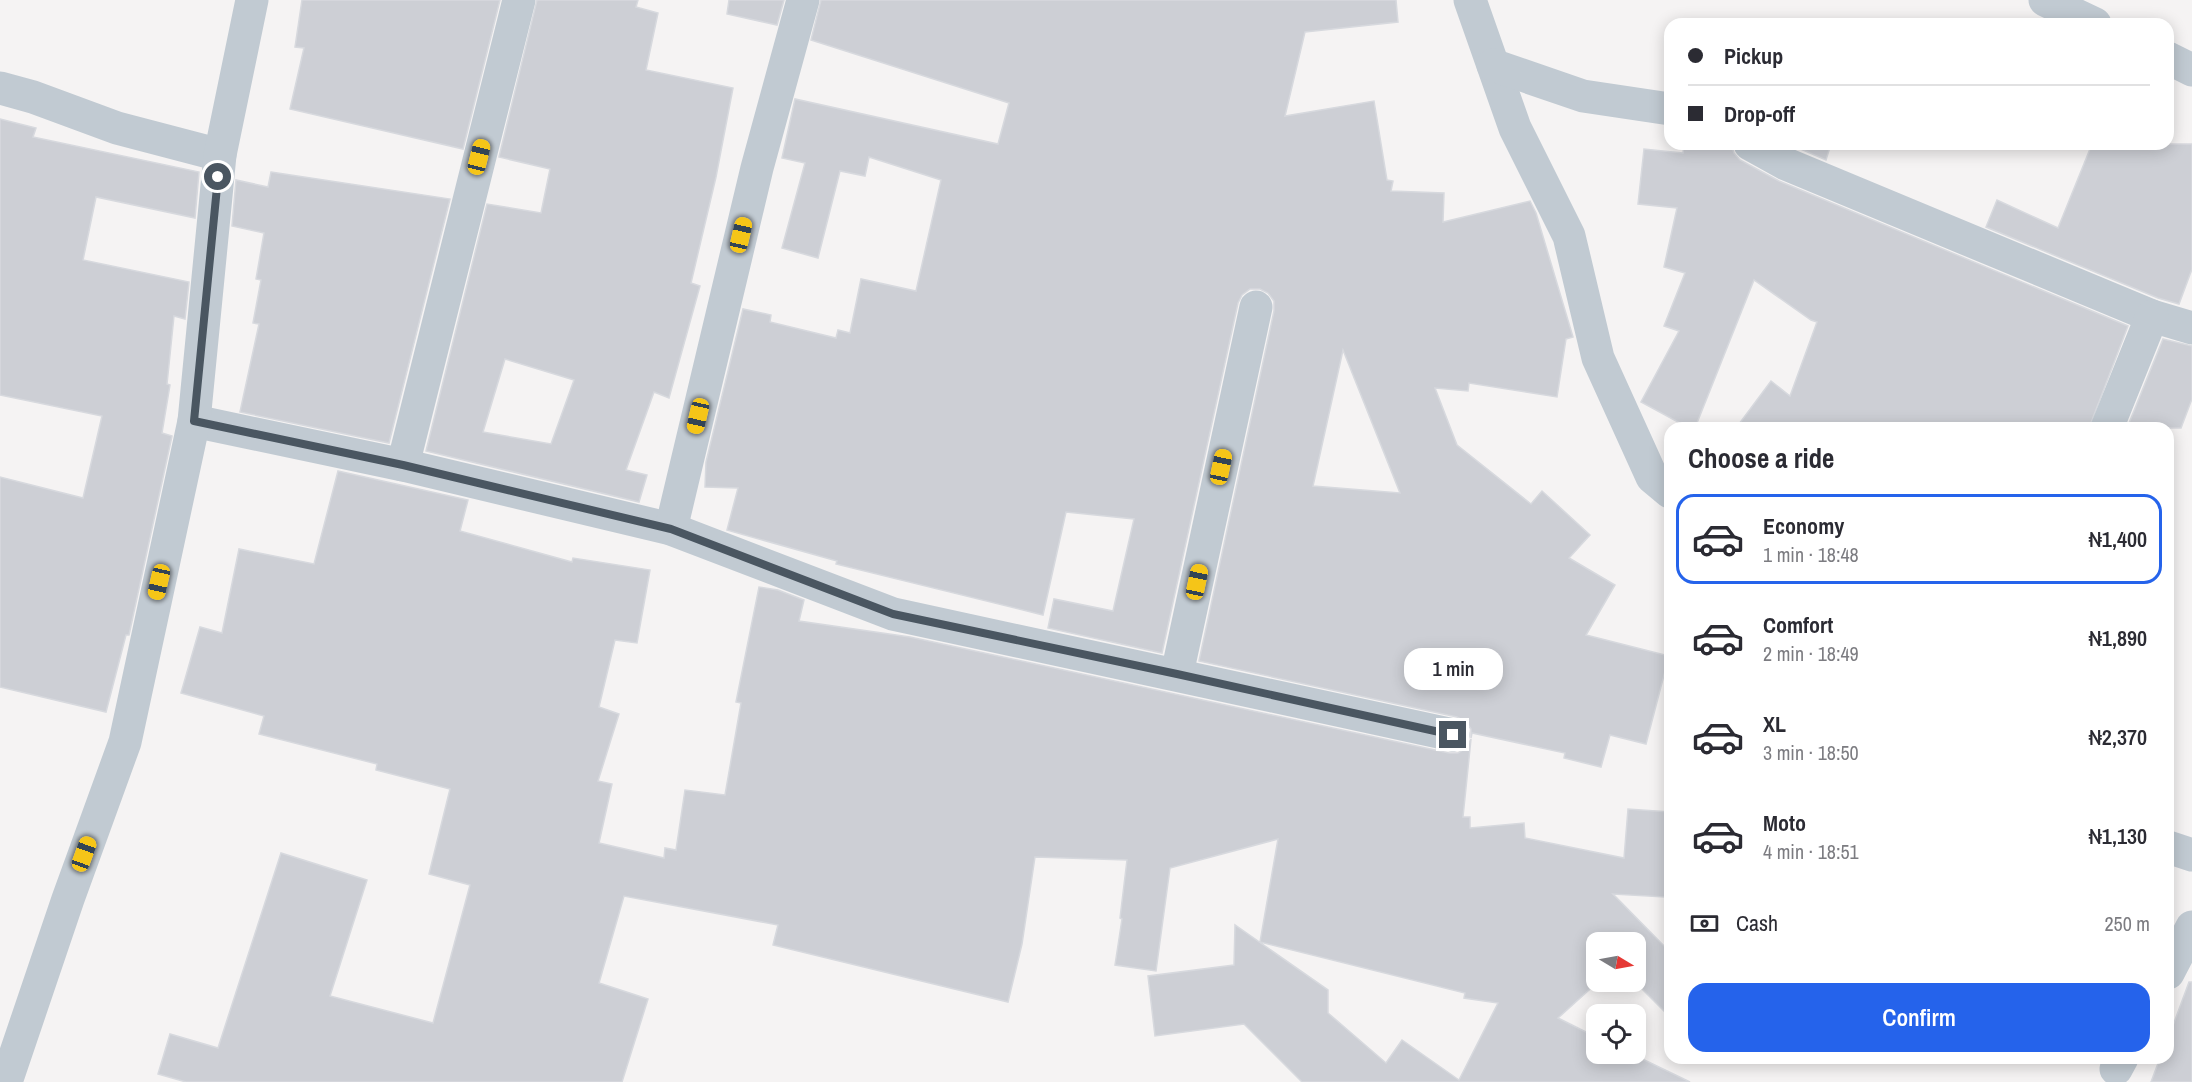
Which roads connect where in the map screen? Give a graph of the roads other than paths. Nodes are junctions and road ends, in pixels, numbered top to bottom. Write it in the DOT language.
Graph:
graph roads {
  1 [pos="252,0"];
  2 [pos="519,0"];
  3 [pos="803,0"];
  4 [pos="1470,0"];
  5 [pos="2045,0"];
  6 [pos="2083,18"];
  7 [pos="2174,61"];
  8 [pos="1493,65"];
  9 [pos="2192,70"];
  10 [pos="0,88"];
  11 [pos="1664,108"];
  12 [pos="1761,150"];
  13 [pos="220,155"];
  14 [pos="1256,307"];
  15 [pos="2152,316"];
  16 [pos="2192,328"];
  17 [pos="194,421"];
  18 [pos="2110,422"];
  19 [pos="403,465"];
  20 [pos="1664,487"];
  21 [pos="671,529"];
  22 [pos="1177,674"];
  23 [pos="1453,735"];
  24 [pos="2174,850"];
  25 [pos="2192,855"];
  26 [pos="2192,927"];
  27 [pos="2174,962"];
  28 [pos="6,1082"];
  1 -- 13 [label="street"];
  2 -- 19 [label="street"];
  3 -- 21 [label="street"];
  4 -- 8 [label="street"];
  5 -- 6 [label="street"];
  7 -- 9 [label="street"];
  8 -- 11 [label="street"];
  8 -- 20 [label="street"];
  10 -- 13 [label="street"];
  12 -- 15 [label="street"];
  13 -- 17 [label="street"];
  14 -- 22 [label="street"];
  15 -- 16 [label="street"];
  15 -- 18 [label="street"];
  17 -- 19 [label="street"];
  17 -- 28 [label="street"];
  19 -- 21 [label="street"];
  21 -- 22 [label="street"];
  22 -- 23 [label="street"];
  24 -- 25 [label="street"];
  26 -- 27 [label="street"];
}
